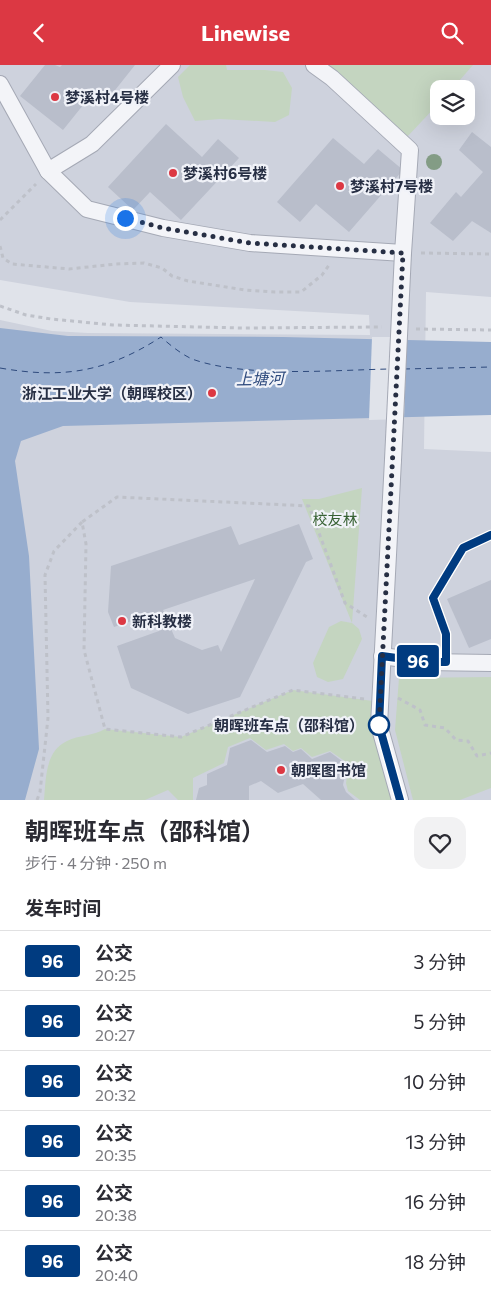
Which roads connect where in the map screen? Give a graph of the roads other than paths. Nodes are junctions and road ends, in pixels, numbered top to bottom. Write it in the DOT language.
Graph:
graph roads {
  1 [pos="172,65"];
  2 [pos="314,65"];
  3 [pos="0,84"];
  4 [pos="48,171"];
  5 [pos="403,253"];
  6 [pos="491,535"];
  7 [pos="382,656"];
  8 [pos="446,662"];
  9 [pos="491,663"];
  10 [pos="400,800"];
  1 -- 4 [label="street"];
  2 -- 5 [label="street"];
  3 -- 4 [label="street"];
  4 -- 5 [label="street"];
  5 -- 7 [label="street, bridge"];
  6 -- 8 [label="lane"];
  7 -- 8 [label="street"];
  7 -- 10 [label="street"];
  8 -- 9 [label="street"];
}
